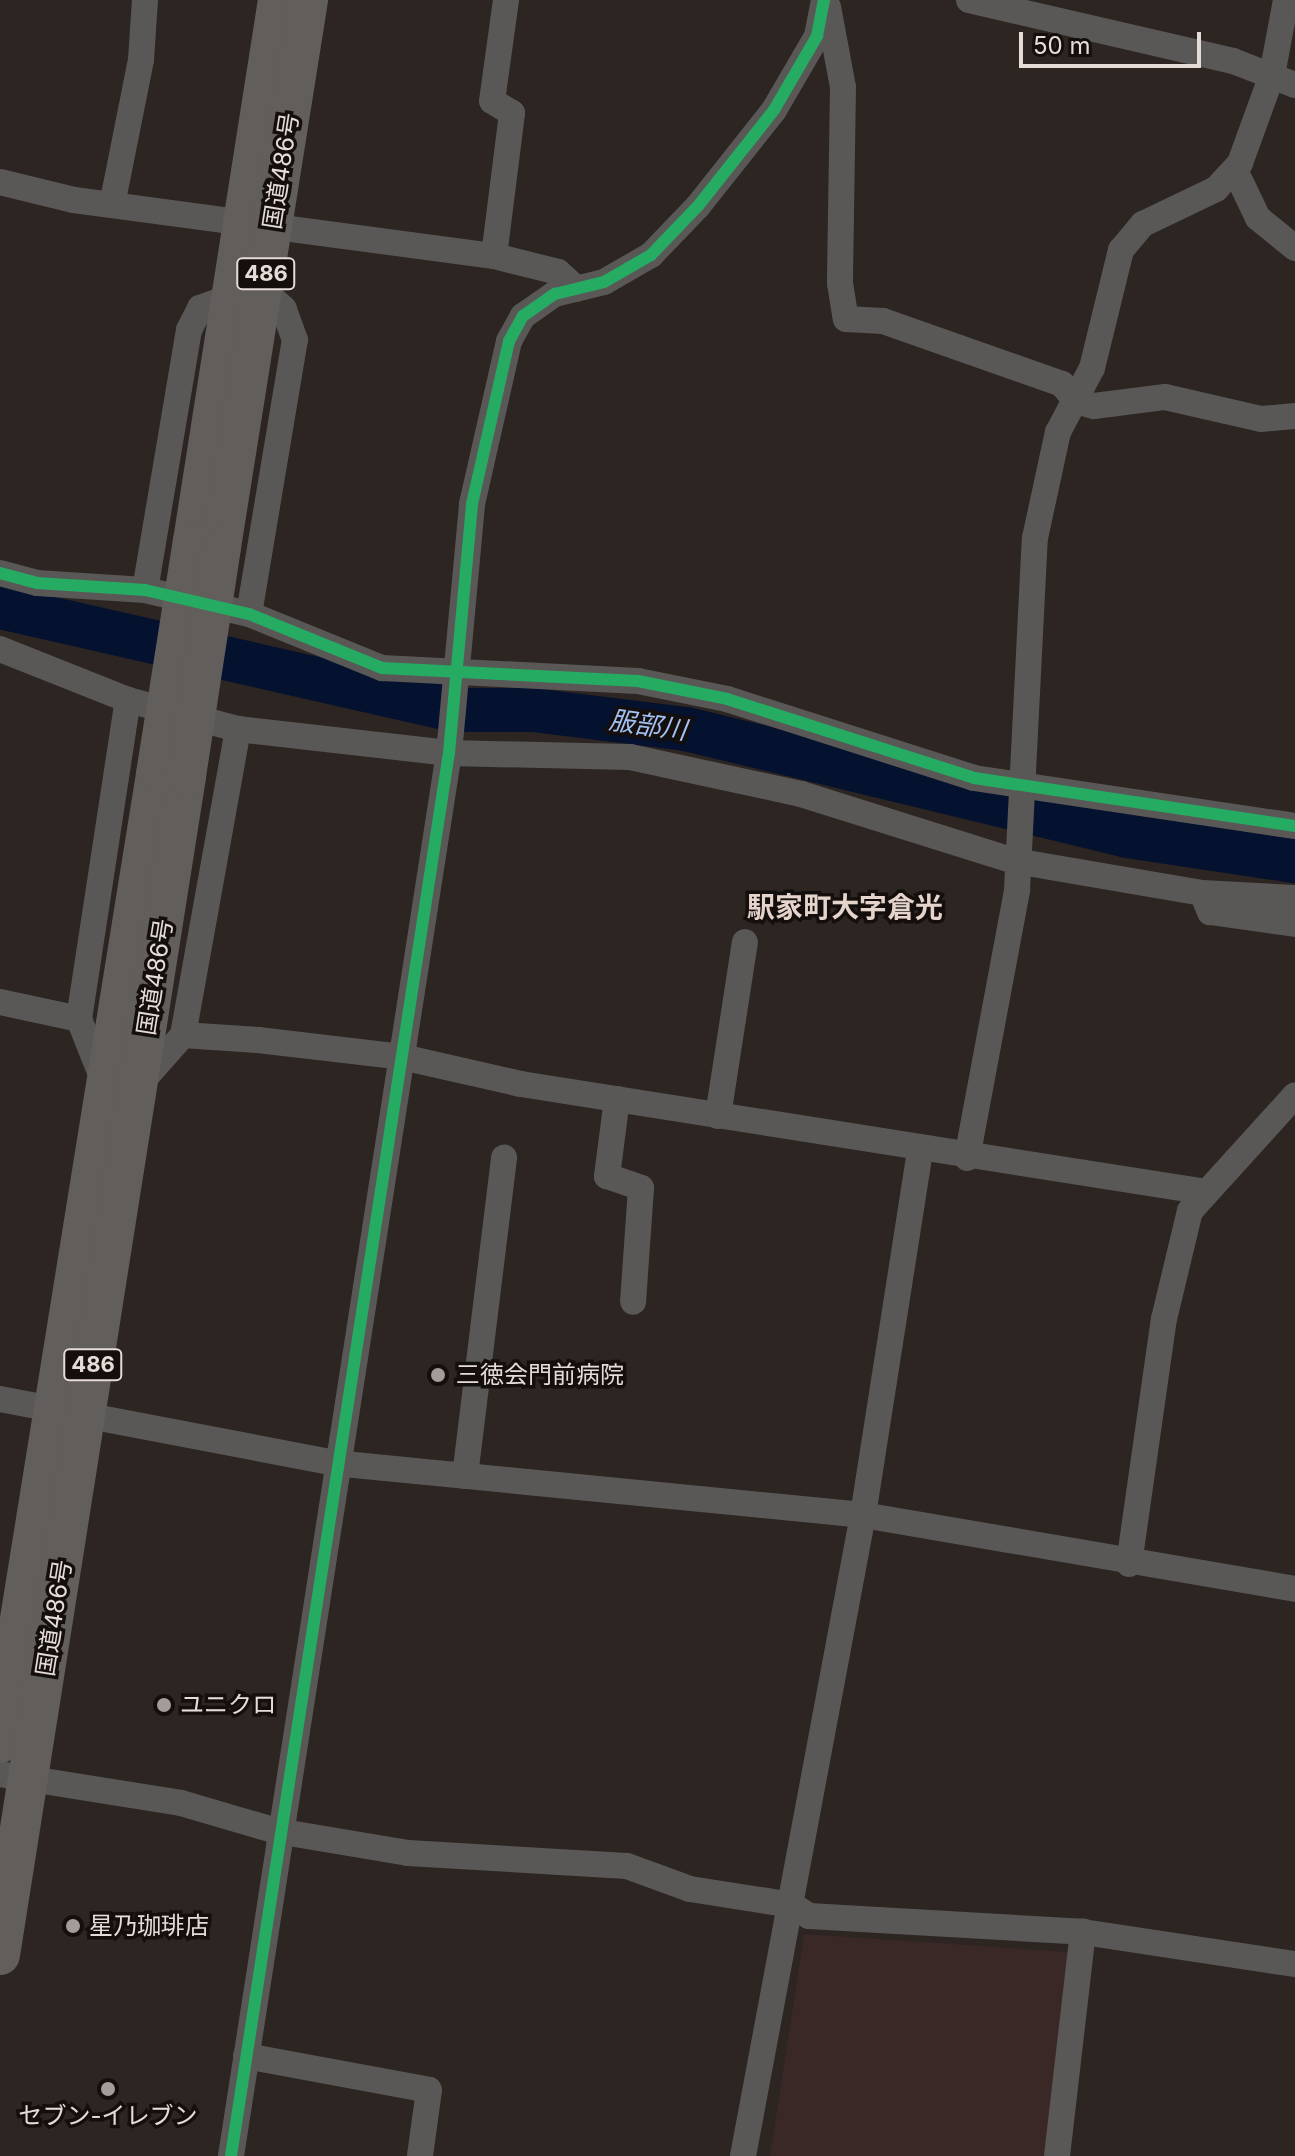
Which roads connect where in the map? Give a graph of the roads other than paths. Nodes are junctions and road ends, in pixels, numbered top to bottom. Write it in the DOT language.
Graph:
graph roads {
  1 [pos="145,0"];
  2 [pos="278,0"];
  3 [pos="308,0"];
  4 [pos="506,0"];
  5 [pos="825,0"];
  6 [pos="969,0"];
  7 [pos="1281,4"];
  8 [pos="825,33"];
  9 [pos="1284,80"];
  10 [pos="1235,170"];
  11 [pos="0,182"];
  12 [pos="112,205"];
  13 [pos="258,226"];
  14 [pos="1295,248"];
  15 [pos="494,256"];
  16 [pos="577,289"];
  17 [pos="247,294"];
  18 [pos="1076,401"];
  19 [pos="1295,416"];
  20 [pos="0,573"];
  21 [pos="145,590"];
  22 [pos="249,614"];
  23 [pos="0,649"];
  24 [pos="454,677"];
  25 [pos="128,700"];
  26 [pos="238,729"];
  27 [pos="449,753"];
  28 [pos="1018,790"];
  29 [pos="1295,826"];
  30 [pos="1015,861"];
  31 [pos="1202,893"];
  32 [pos="1295,898"];
  33 [pos="1295,924"];
  34 [pos="745,942"];
  35 [pos="0,1002"];
  36 [pos="79,1019"];
  37 [pos="183,1035"];
  38 [pos="402,1057"];
  39 [pos="121,1085"];
  40 [pos="1295,1095"];
  41 [pos="617,1099"];
  42 [pos="718,1116"];
  43 [pos="920,1150"];
  44 [pos="504,1157"];
  45 [pos="967,1158"];
  46 [pos="1206,1192"];
  47 [pos="633,1302"];
  48 [pos="0,1399"];
  49 [pos="70,1413"];
  50 [pos="334,1463"];
  51 [pos="465,1476"];
  52 [pos="863,1515"];
  53 [pos="1129,1564"];
  54 [pos="1295,1589"];
  55 [pos="0,1743"];
  56 [pos="14,1777"];
  57 [pos="277,1831"];
  58 [pos="792,1905"];
  59 [pos="1083,1932"];
  60 [pos="0,1955"];
  61 [pos="1295,1964"];
  62 [pos="246,2056"];
  63 [pos="231,2156"];
  64 [pos="420,2156"];
  65 [pos="743,2156"];
  66 [pos="1057,2156"];
  1 -- 12 [label="street"];
  2 -- 13 [label="highway, 国道486号 / 486"];
  3 -- 13 [label="highway, 国道486号 / 486"];
  4 -- 15 [label="street"];
  5 -- 8 [label="street"];
  6 -- 9 [label="street"];
  7 -- 9 [label="street"];
  8 -- 16 [label="street"];
  8 -- 18 [label="street"];
  9 -- 10 [label="street"];
  10 -- 14 [label="street"];
  10 -- 18 [label="street"];
  11 -- 12 [label="street"];
  12 -- 13 [label="street"];
  13 -- 15 [label="street"];
  13 -- 17 [label="highway, 国道486号 / 486"];
  15 -- 16 [label="street"];
  16 -- 24 [label="street"];
  17 -- 21 [label="street"];
  17 -- 22 [label="street"];
  17 -- 39 [label="highway, 国道486号 / 486, bridge"];
  18 -- 19 [label="street"];
  18 -- 28 [label="street"];
  20 -- 21 [label="street"];
  21 -- 22 [label="street"];
  22 -- 24 [label="street"];
  23 -- 25 [label="street"];
  24 -- 27 [label="street"];
  24 -- 28 [label="street"];
  25 -- 26 [label="street"];
  25 -- 36 [label="street"];
  26 -- 27 [label="street"];
  26 -- 37 [label="street"];
  27 -- 30 [label="street"];
  27 -- 38 [label="street"];
  28 -- 29 [label="street"];
  28 -- 30 [label="street"];
  30 -- 31 [label="street"];
  30 -- 45 [label="street"];
  31 -- 32 [label="street"];
  31 -- 33 [label="street"];
  34 -- 42 [label="street"];
  35 -- 36 [label="street"];
  36 -- 39 [label="street"];
  37 -- 38 [label="street"];
  37 -- 39 [label="street"];
  38 -- 41 [label="street"];
  38 -- 50 [label="street"];
  39 -- 49 [label="highway, 国道486号 / 486"];
  40 -- 46 [label="street"];
  41 -- 42 [label="street"];
  41 -- 47 [label="street"];
  42 -- 43 [label="street"];
  43 -- 45 [label="street"];
  43 -- 52 [label="street"];
  44 -- 51 [label="street"];
  45 -- 46 [label="street"];
  46 -- 53 [label="street"];
  48 -- 49 [label="street"];
  49 -- 50 [label="street"];
  49 -- 55 [label="highway, 国道486号 / 486"];
  49 -- 56 [label="highway, 国道486号 / 486"];
  50 -- 51 [label="street"];
  50 -- 57 [label="street"];
  51 -- 52 [label="street"];
  52 -- 53 [label="street"];
  52 -- 58 [label="street"];
  53 -- 54 [label="street"];
  56 -- 57 [label="street"];
  56 -- 60 [label="highway, 国道486号 / 486"];
  57 -- 58 [label="street"];
  57 -- 62 [label="street"];
  58 -- 59 [label="street"];
  58 -- 65 [label="street"];
  59 -- 61 [label="street"];
  59 -- 66 [label="street"];
  62 -- 63 [label="street"];
  62 -- 64 [label="street"];
}
